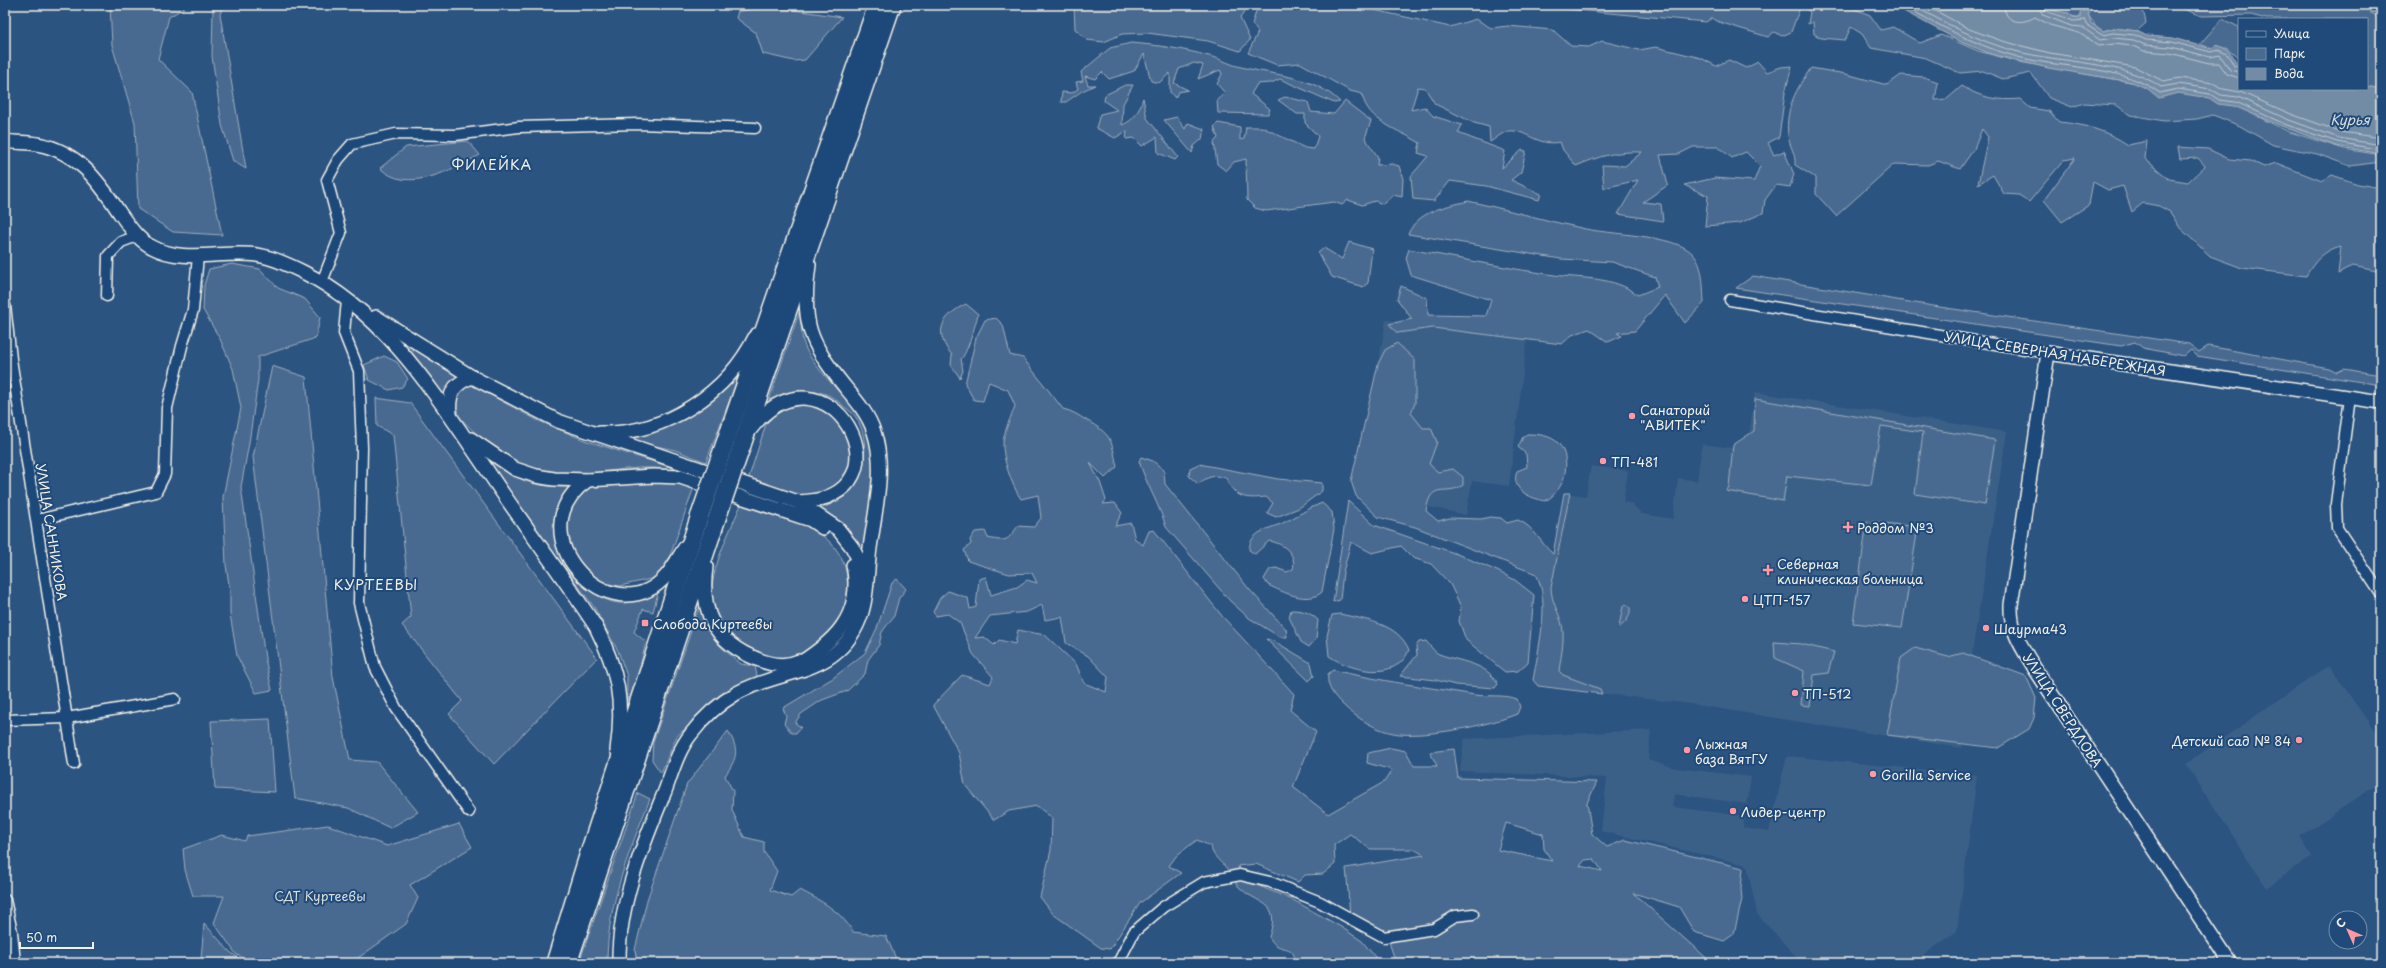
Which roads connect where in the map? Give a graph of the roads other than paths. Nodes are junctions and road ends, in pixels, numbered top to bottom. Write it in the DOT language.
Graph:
graph roads {
  1 [pos="877,5"];
  2 [pos="892,5"];
  3 [pos="755,128"];
  4 [pos="5,141"];
  5 [pos="815,230"];
  6 [pos="137,236"];
  7 [pos="198,256"];
  8 [pos="322,282"];
  9 [pos="779,286"];
  10 [pos="107,296"];
  11 [pos="347,300"];
  12 [pos="1730,300"];
  13 [pos="5,305"];
  14 [pos="2048,353"];
  15 [pos="472,377"];
  16 [pos="2350,397"];
  17 [pos="2381,402"];
  18 [pos="450,415"];
  19 [pos="582,430"];
  20 [pos="463,433"];
  21 [pos="744,440"];
  22 [pos="588,480"];
  23 [pos="798,502"];
  24 [pos="37,520"];
  25 [pos="693,536"];
  26 [pos="709,541"];
  27 [pos="866,590"];
  28 [pos="2381,594"];
  29 [pos="820,652"];
  30 [pos="771,680"];
  31 [pos="175,699"];
  32 [pos="67,718"];
  33 [pos="5,720"];
  34 [pos="74,764"];
  35 [pos="612,781"];
  36 [pos="469,812"];
  37 [pos="5,900"];
  38 [pos="1472,914"];
  39 [pos="15,963"];
  40 [pos="555,963"];
  41 [pos="568,963"];
  42 [pos="619,963"];
  43 [pos="1118,963"];
  44 [pos="2230,963"];
  1 -- 9 [label="highway"];
  2 -- 5 [label="highway"];
  3 -- 8 [label="street"];
  4 -- 6 [label="street"];
  5 -- 21 [label="highway"];
  5 -- 27 [label="street"];
  6 -- 7 [label="street"];
  6 -- 10 [label="street"];
  7 -- 8 [label="street"];
  7 -- 24 [label="street"];
  8 -- 11 [label="street"];
  9 -- 19 [label="street"];
  9 -- 25 [label="highway, bridge"];
  11 -- 15 [label="street"];
  11 -- 18 [label="street"];
  11 -- 36 [label="street"];
  12 -- 14 [label="street, УЛИЦА СЕВЕРНАЯ НАБЕРЕЖНАЯ"];
  13 -- 24 [label="street, УЛИЦА САННИКОВА"];
  14 -- 16 [label="street, УЛИЦА СЕВЕРНАЯ НАБЕРЕЖНАЯ"];
  14 -- 44 [label="street, УЛИЦА СВЕРДЛОВА"];
  15 -- 18 [label="street"];
  15 -- 19 [label="street"];
  16 -- 17 [label="street, УЛИЦА СЕВЕРНАЯ НАБЕРЕЖНАЯ"];
  16 -- 28 [label="street"];
  18 -- 20 [label="street"];
  19 -- 23 [label="street"];
  20 -- 22 [label="street"];
  20 -- 35 [label="street"];
  21 -- 23 [label="street"];
  21 -- 26 [label="highway, bridge"];
  22 -- 25 [label="street"];
  22 -- 29 [label="street"];
  23 -- 27 [label="street"];
  24 -- 32 [label="street, УЛИЦА САННИКОВА"];
  25 -- 35 [label="highway"];
  26 -- 29 [label="street"];
  26 -- 41 [label="highway"];
  27 -- 30 [label="street"];
  29 -- 30 [label="street"];
  30 -- 42 [label="street"];
  31 -- 32 [label="street"];
  32 -- 33 [label="street"];
  32 -- 34 [label="street, УЛИЦА САННИКОВА"];
  35 -- 40 [label="highway"];
  37 -- 39 [label="street"];
  38 -- 43 [label="street"];
}
